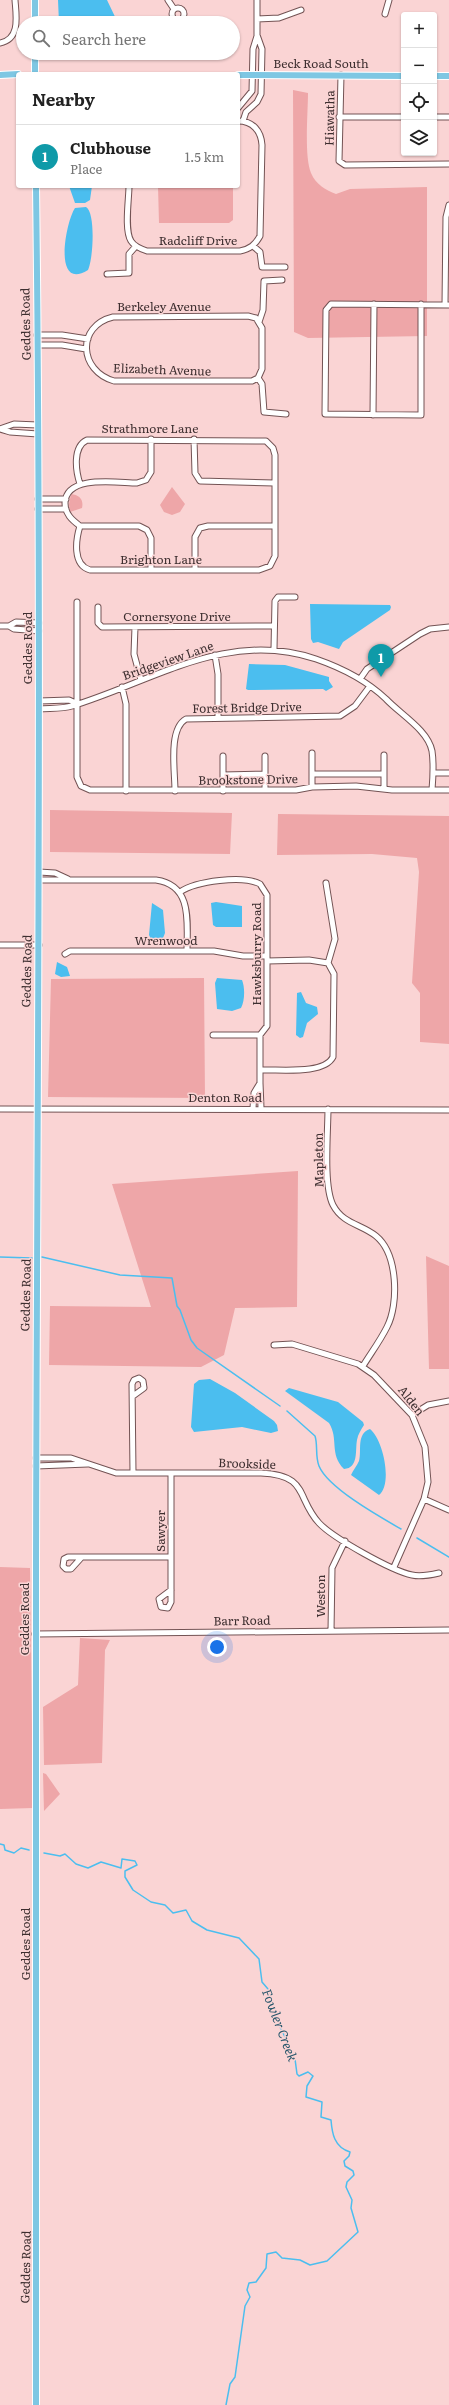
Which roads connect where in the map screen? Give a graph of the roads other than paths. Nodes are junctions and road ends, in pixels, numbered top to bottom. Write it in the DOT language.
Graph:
graph roads {
  1 [pos="15,0"];
  2 [pos="35,0"];
  3 [pos="168,0"];
  4 [pos="257,0"];
  5 [pos="389,0"];
  6 [pos="174,9"];
  7 [pos="301,10"];
  8 [pos="385,14"];
  9 [pos="35,16"];
  10 [pos="257,19"];
  11 [pos="257,35"];
  12 [pos="0,42"];
  13 [pos="35,60"];
  14 [pos="35,72"];
  15 [pos="16,74"];
  16 [pos="0,75"];
  17 [pos="240,75"];
  18 [pos="253,75"];
  19 [pos="262,75"];
  20 [pos="340,75"];
  21 [pos="401,76"];
  22 [pos="437,76"];
  23 [pos="449,76"];
  24 [pos="240,106"];
  25 [pos="339,117"];
  26 [pos="401,117"];
  27 [pos="437,117"];
  28 [pos="449,117"];
  29 [pos="240,121"];
  30 [pos="449,164"];
  31 [pos="36,188"];
  32 [pos="129,188"];
  33 [pos="449,205"];
  34 [pos="255,245"];
  35 [pos="137,247"];
  36 [pos="447,248"];
  37 [pos="285,267"];
  38 [pos="107,274"];
  39 [pos="282,280"];
  40 [pos="374,304"];
  41 [pos="422,304"];
  42 [pos="447,305"];
  43 [pos="257,320"];
  44 [pos="37,335"];
  45 [pos="38,344"];
  46 [pos="87,344"];
  47 [pos="258,378"];
  48 [pos="286,414"];
  49 [pos="373,415"];
  50 [pos="38,425"];
  51 [pos="0,429"];
  52 [pos="38,434"];
  53 [pos="151,439"];
  54 [pos="194,439"];
  55 [pos="274,483"];
  56 [pos="80,484"];
  57 [pos="38,499"];
  58 [pos="66,504"];
  59 [pos="38,509"];
  60 [pos="80,526"];
  61 [pos="275,526"];
  62 [pos="151,570"];
  63 [pos="194,570"];
  64 [pos="295,597"];
  65 [pos="77,602"];
  66 [pos="98,606"];
  67 [pos="39,623"];
  68 [pos="0,626"];
  69 [pos="9,626"];
  70 [pos="274,626"];
  71 [pos="135,627"];
  72 [pos="449,627"];
  73 [pos="39,631"];
  74 [pos="274,649"];
  75 [pos="215,654"];
  76 [pos="360,679"];
  77 [pos="141,680"];
  78 [pos="370,686"];
  79 [pos="122,687"];
  80 [pos="39,701"];
  81 [pos="78,704"];
  82 [pos="39,709"];
  83 [pos="218,717"];
  84 [pos="312,753"];
  85 [pos="384,754"];
  86 [pos="223,756"];
  87 [pos="265,756"];
  88 [pos="433,773"];
  89 [pos="449,773"];
  90 [pos="223,774"];
  91 [pos="265,774"];
  92 [pos="312,774"];
  93 [pos="384,774"];
  94 [pos="312,787"];
  95 [pos="384,788"];
  96 [pos="126,790"];
  97 [pos="265,790"];
  98 [pos="432,790"];
  99 [pos="449,790"];
  100 [pos="175,791"];
  101 [pos="223,791"];
  102 [pos="39,872"];
  103 [pos="39,880"];
  104 [pos="69,880"];
  105 [pos="326,883"];
  106 [pos="180,892"];
  107 [pos="0,945"];
  108 [pos="39,945"];
  109 [pos="187,951"];
  110 [pos="65,954"];
  111 [pos="267,959"];
  112 [pos="328,963"];
  113 [pos="213,1035"];
  114 [pos="260,1035"];
  115 [pos="260,1070"];
  116 [pos="260,1083"];
  117 [pos="37,1108"];
  118 [pos="253,1108"];
  119 [pos="261,1108"];
  120 [pos="0,1109"];
  121 [pos="328,1109"];
  122 [pos="449,1110"];
  123 [pos="274,1345"];
  124 [pos="362,1366"];
  125 [pos="133,1396"];
  126 [pos="449,1401"];
  127 [pos="412,1415"];
  128 [pos="36,1458"];
  129 [pos="88,1464"];
  130 [pos="36,1466"];
  131 [pos="133,1473"];
  132 [pos="171,1473"];
  133 [pos="424,1499"];
  134 [pos="449,1510"];
  135 [pos="345,1541"];
  136 [pos="171,1557"];
  137 [pos="81,1558"];
  138 [pos="394,1567"];
  139 [pos="439,1573"];
  140 [pos="171,1590"];
  141 [pos="449,1630"];
  142 [pos="331,1631"];
  143 [pos="35,1634"];
  144 [pos="36,2405"];
  1 -- 12 [label="street"];
  2 -- 9 [label="main road"];
  3 -- 6 [label="street"];
  4 -- 10 [label="street"];
  5 -- 8 [label="street"];
  7 -- 10 [label="street"];
  10 -- 11 [label="street"];
  11 -- 18 [label="street"];
  11 -- 19 [label="street"];
  13 -- 14 [label="main road"];
  15 -- 16 [label="main road"];
  17 -- 18 [label="main road, Beck Road South"];
  18 -- 19 [label="main road, Beck Road South"];
  18 -- 24 [label="street"];
  19 -- 20 [label="main road, Beck Road South"];
  19 -- 29 [label="street"];
  20 -- 21 [label="main road, Beck Road South"];
  20 -- 25 [label="street, Hiawatha"];
  22 -- 23 [label="main road"];
  25 -- 26 [label="street"];
  25 -- 30 [label="street, Hiawatha"];
  27 -- 28 [label="street"];
  29 -- 34 [label="street"];
  31 -- 44 [label="main road, Geddes Road"];
  32 -- 35 [label="street"];
  33 -- 36 [label="street"];
  34 -- 35 [label="street, Radcliff Drive"];
  34 -- 37 [label="street"];
  35 -- 38 [label="street"];
  36 -- 42 [label="street"];
  39 -- 43 [label="street"];
  40 -- 41 [label="street"];
  40 -- 49 [label="street"];
  40 -- 49 [label="street"];
  41 -- 42 [label="street"];
  41 -- 49 [label="street"];
  43 -- 46 [label="street, Berkeley Avenue"];
  43 -- 47 [label="street"];
  44 -- 45 [label="main road, Geddes Road"];
  44 -- 46 [label="street"];
  45 -- 46 [label="street"];
  45 -- 50 [label="main road, Geddes Road"];
  46 -- 47 [label="street, Elizabeth Avenue"];
  47 -- 48 [label="street"];
  50 -- 51 [label="street"];
  50 -- 52 [label="main road, Geddes Road"];
  51 -- 52 [label="street"];
  52 -- 57 [label="main road, Geddes Road"];
  53 -- 54 [label="street, Strathmore Lane"];
  53 -- 56 [label="street"];
  53 -- 56 [label="street, Strathmore Lane"];
  54 -- 55 [label="street, Strathmore Lane"];
  54 -- 55 [label="street"];
  55 -- 61 [label="street"];
  56 -- 58 [label="street"];
  57 -- 58 [label="street"];
  57 -- 59 [label="main road, Geddes Road"];
  58 -- 59 [label="street"];
  58 -- 60 [label="street"];
  59 -- 67 [label="main road, Geddes Road"];
  60 -- 62 [label="street"];
  60 -- 62 [label="street, Brighton Lane"];
  61 -- 63 [label="street, Brighton Lane"];
  61 -- 63 [label="street"];
  62 -- 63 [label="street, Brighton Lane"];
  64 -- 70 [label="street"];
  65 -- 81 [label="street"];
  66 -- 71 [label="street, Cornersyone Drive"];
  67 -- 69 [label="street"];
  67 -- 73 [label="main road, Geddes Road"];
  68 -- 69 [label="street"];
  69 -- 73 [label="street"];
  70 -- 71 [label="street, Cornersyone Drive"];
  70 -- 74 [label="street"];
  71 -- 77 [label="street"];
  72 -- 76 [label="street"];
  73 -- 80 [label="main road, Geddes Road"];
  74 -- 75 [label="street, Bridgeview Lane"];
  74 -- 76 [label="street, Bridgeview Lane"];
  75 -- 77 [label="street, Bridgeview Lane"];
  75 -- 83 [label="street"];
  76 -- 78 [label="street, Bridgeview Lane"];
  77 -- 79 [label="street, Bridgeview Lane"];
  78 -- 83 [label="street, Forest Bridge Drive"];
  78 -- 88 [label="street, Bridgeview Lane"];
  79 -- 81 [label="street, Bridgeview Lane"];
  79 -- 96 [label="street"];
  80 -- 81 [label="street"];
  80 -- 82 [label="main road, Geddes Road"];
  81 -- 82 [label="street, Bridgeview Lane"];
  81 -- 96 [label="street, Brookstone Drive"];
  82 -- 102 [label="main road, Geddes Road"];
  83 -- 100 [label="street, Forest Bridge Drive"];
  84 -- 92 [label="street"];
  85 -- 93 [label="street"];
  86 -- 90 [label="street"];
  87 -- 91 [label="street"];
  88 -- 89 [label="street"];
  88 -- 98 [label="street, Bridgeview Lane"];
  90 -- 91 [label="street"];
  90 -- 101 [label="street"];
  91 -- 97 [label="street"];
  92 -- 93 [label="street"];
  92 -- 94 [label="street"];
  93 -- 95 [label="street"];
  94 -- 95 [label="street, Brookstone Drive"];
  94 -- 97 [label="street, Brookstone Drive"];
  95 -- 98 [label="street, Brookstone Drive"];
  96 -- 100 [label="street, Brookstone Drive"];
  97 -- 101 [label="street, Brookstone Drive"];
  98 -- 99 [label="street, Brookstone Drive"];
  100 -- 101 [label="street, Brookstone Drive"];
  102 -- 103 [label="main road, Geddes Road"];
  102 -- 104 [label="street"];
  103 -- 104 [label="street"];
  103 -- 108 [label="main road, Geddes Road"];
  104 -- 106 [label="street"];
  105 -- 112 [label="street"];
  106 -- 109 [label="street"];
  106 -- 111 [label="street, Hawksburry Road"];
  107 -- 108 [label="street"];
  108 -- 117 [label="main road, Geddes Road"];
  109 -- 110 [label="street, Wrenwood"];
  109 -- 111 [label="street, Wrenwood"];
  111 -- 112 [label="street, Wrenwood"];
  111 -- 114 [label="street, Hawksburry Road"];
  112 -- 115 [label="street"];
  113 -- 114 [label="street"];
  114 -- 115 [label="street, Hawksburry Road"];
  115 -- 116 [label="street, Hawksburry Road"];
  116 -- 118 [label="street, Hawksburry Road"];
  116 -- 119 [label="street, Hawksburry Road"];
  117 -- 118 [label="street, Denton Road"];
  117 -- 120 [label="street, Denton Road"];
  117 -- 128 [label="main road, Geddes Road"];
  118 -- 119 [label="street, Denton Road"];
  119 -- 121 [label="street, Denton Road"];
  121 -- 122 [label="street, Denton Road"];
  121 -- 124 [label="street, Mapleton"];
  123 -- 124 [label="street, Alden"];
  124 -- 127 [label="street, Alden"];
  125 -- 131 [label="street"];
  126 -- 127 [label="street"];
  127 -- 133 [label="street, Alden"];
  128 -- 129 [label="street, Brookside"];
  128 -- 130 [label="main road, Geddes Road"];
  129 -- 130 [label="street, Brookside"];
  129 -- 131 [label="street, Brookside"];
  130 -- 143 [label="main road, Geddes Road"];
  131 -- 132 [label="street, Brookside"];
  132 -- 135 [label="street, Brookside"];
  132 -- 136 [label="street, Sawyer"];
  133 -- 134 [label="street"];
  133 -- 138 [label="street, Alden"];
  135 -- 138 [label="street, Brookside"];
  135 -- 142 [label="street, Weston"];
  136 -- 137 [label="street"];
  136 -- 140 [label="street, Sawyer"];
  138 -- 139 [label="street, Brookside"];
  141 -- 142 [label="street, Barr Road"];
  142 -- 143 [label="street, Barr Road"];
  143 -- 144 [label="main road, Geddes Road"];
}
